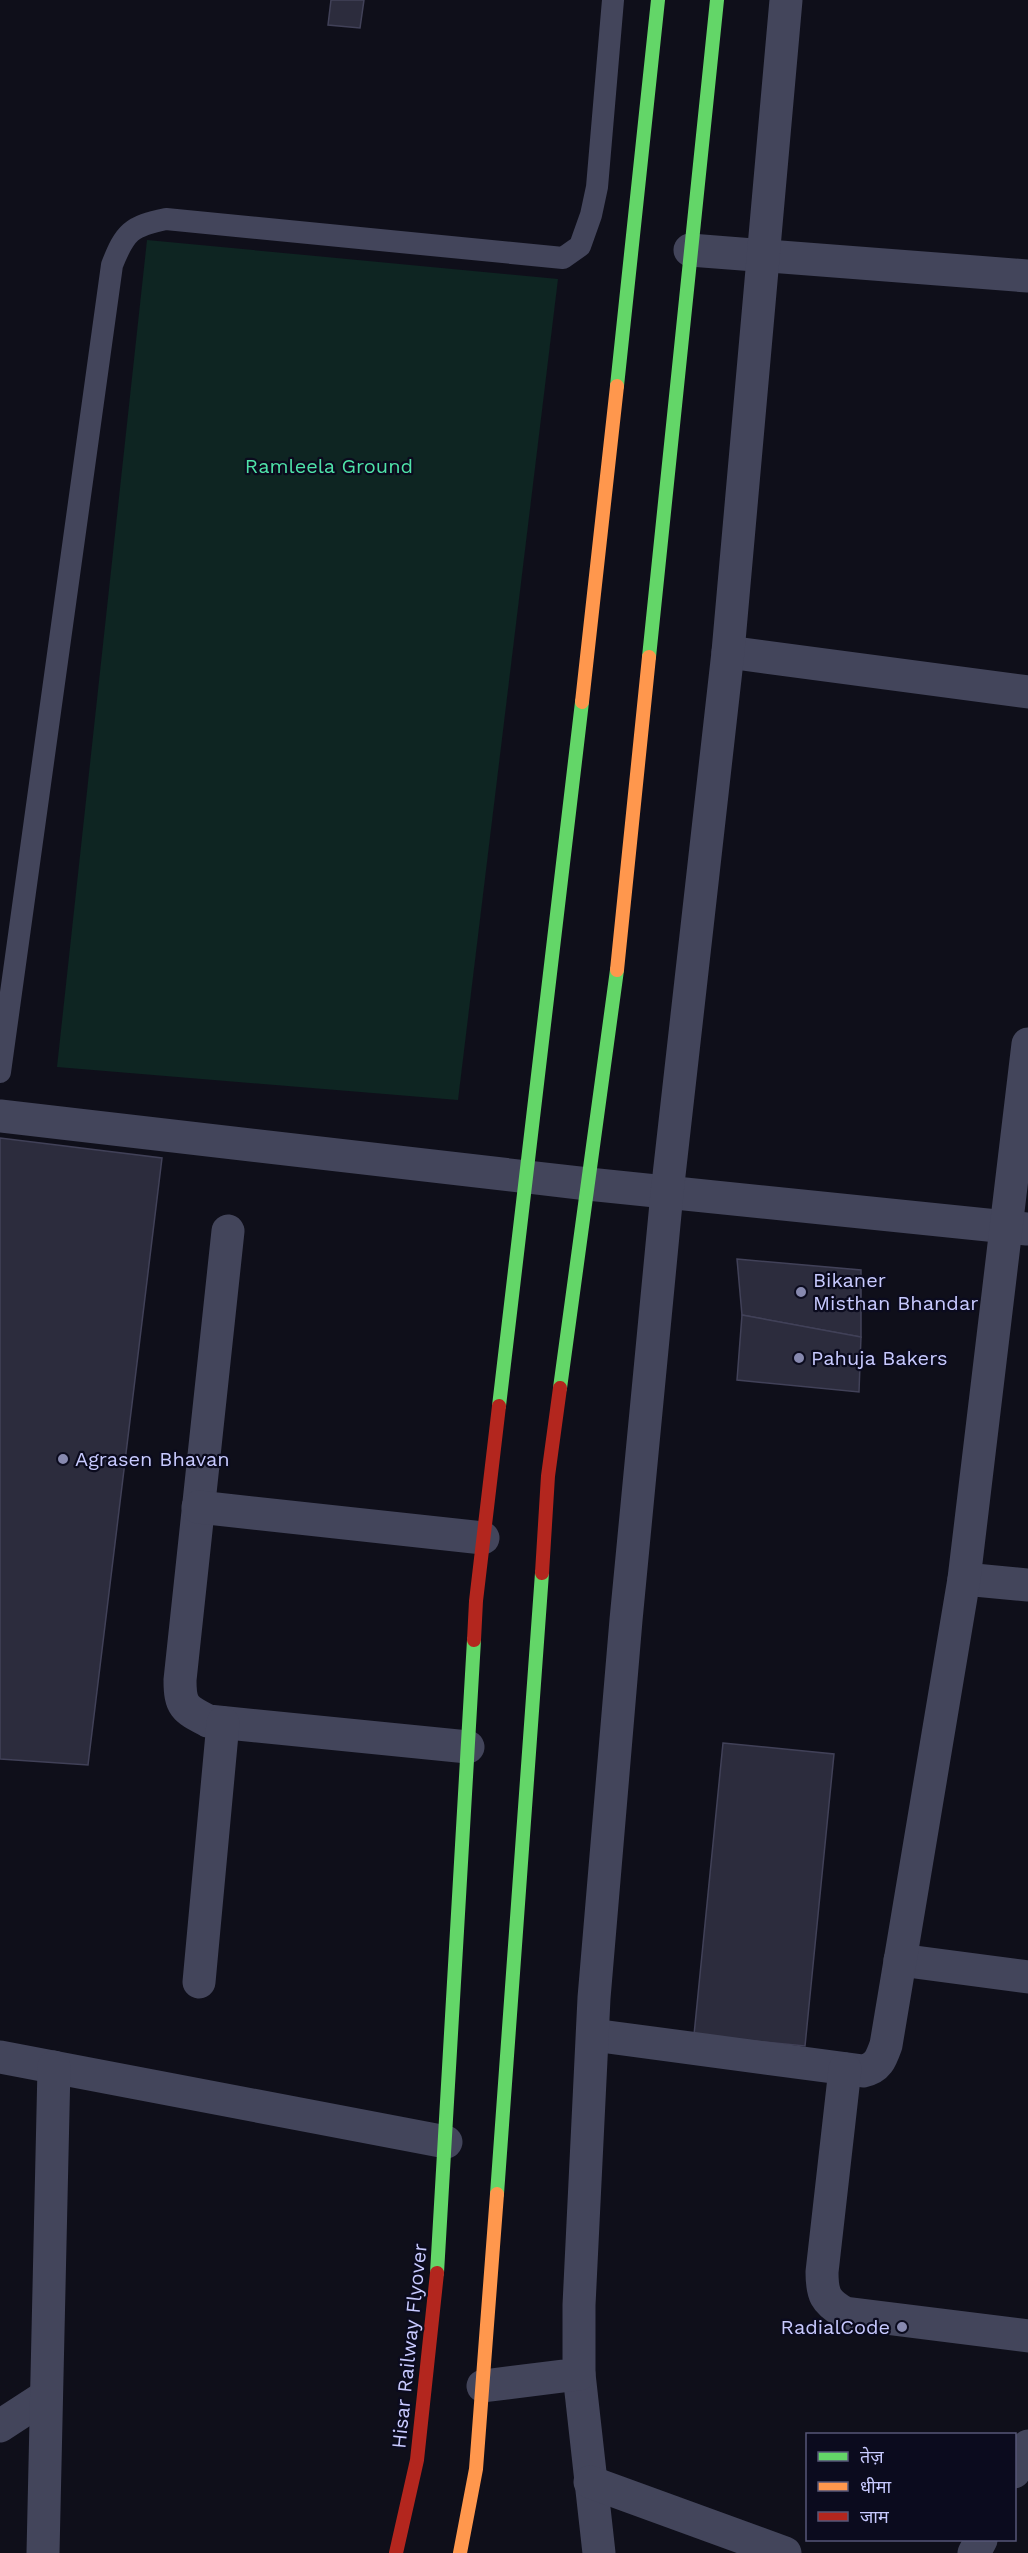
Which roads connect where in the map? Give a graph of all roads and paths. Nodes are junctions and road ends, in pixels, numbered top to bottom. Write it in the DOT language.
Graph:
graph roads {
  1 [pos="613,0"];
  2 [pos="658,0"];
  3 [pos="717,0"];
  4 [pos="786,0"];
  5 [pos="690,250"];
  6 [pos="763,255"];
  7 [pos="1028,276"];
  8 [pos="728,652"];
  9 [pos="1028,692"];
  10 [pos="1028,1044"];
  11 [pos="0,1072"];
  12 [pos="0,1116"];
  13 [pos="526,1177"];
  14 [pos="588,1184"];
  15 [pos="666,1193"];
  16 [pos="1017,1228"];
  17 [pos="228,1231"];
  18 [pos="198,1507"];
  19 [pos="483,1538"];
  20 [pos="964,1578"];
  21 [pos="1028,1585"];
  22 [pos="224,1723"];
  23 [pos="468,1748"];
  24 [pos="900,1960"];
  25 [pos="1028,1977"];
  26 [pos="199,1982"];
  27 [pos="593,2035"];
  28 [pos="0,2057"];
  29 [pos="54,2067"];
  30 [pos="845,2069"];
  31 [pos="446,2142"];
  32 [pos="1028,2336"];
  33 [pos="579,2374"];
  34 [pos="483,2386"];
  35 [pos="46,2396"];
  36 [pos="0,2426"];
  37 [pos="590,2482"];
  38 [pos="43,2553"];
  39 [pos="396,2553"];
  40 [pos="460,2553"];
  41 [pos="599,2553"];
  42 [pos="785,2553"];
  1 -- 11 [label="lane"];
  2 -- 13 [label="main road, Hisar Railway Flyover"];
  3 -- 5 [label="main road"];
  4 -- 6 [label="street"];
  5 -- 6 [label="street"];
  5 -- 14 [label="main road"];
  6 -- 7 [label="street"];
  6 -- 8 [label="street"];
  8 -- 9 [label="street"];
  8 -- 15 [label="street"];
  10 -- 16 [label="street"];
  12 -- 13 [label="street"];
  13 -- 14 [label="street"];
  13 -- 19 [label="main road, Hisar Railway Flyover"];
  14 -- 15 [label="street"];
  14 -- 34 [label="main road"];
  15 -- 16 [label="street"];
  15 -- 27 [label="street"];
  16 -- 20 [label="street"];
  17 -- 18 [label="street"];
  18 -- 19 [label="street"];
  18 -- 22 [label="street"];
  19 -- 23 [label="main road, Hisar Railway Flyover"];
  20 -- 21 [label="street"];
  20 -- 24 [label="street"];
  22 -- 23 [label="street"];
  22 -- 26 [label="street"];
  23 -- 31 [label="main road, Hisar Railway Flyover"];
  24 -- 25 [label="street"];
  24 -- 30 [label="street"];
  27 -- 30 [label="street"];
  27 -- 33 [label="street"];
  28 -- 29 [label="street"];
  29 -- 31 [label="street"];
  29 -- 35 [label="street"];
  30 -- 32 [label="street"];
  31 -- 39 [label="main road, Hisar Railway Flyover"];
  33 -- 34 [label="street"];
  33 -- 37 [label="street"];
  34 -- 40 [label="main road"];
  35 -- 36 [label="street"];
  35 -- 38 [label="street"];
  37 -- 41 [label="street"];
  37 -- 42 [label="street"];
}
